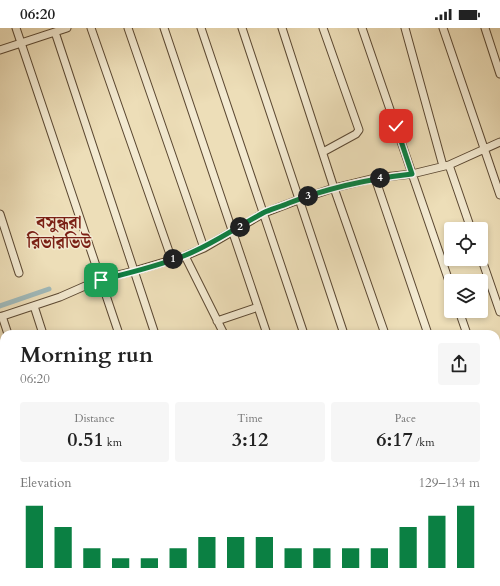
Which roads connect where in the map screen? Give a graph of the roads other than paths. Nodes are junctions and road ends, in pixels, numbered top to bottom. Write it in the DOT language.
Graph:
graph roads {
  1 [pos="16,28"];
  2 [pos="67,28"];
  3 [pos="91,28"];
  4 [pos="128,28"];
  5 [pos="164,28"];
  6 [pos="201,28"];
  7 [pos="242,28"];
  8 [pos="282,28"];
  9 [pos="323,28"];
  10 [pos="362,28"];
  11 [pos="405,28"];
  12 [pos="443,28"];
  13 [pos="485,28"];
  14 [pos="55,32"];
  15 [pos="21,43"];
  16 [pos="0,50"];
  17 [pos="500,74"];
  18 [pos="500,142"];
  19 [pos="484,149"];
  20 [pos="323,152"];
  21 [pos="446,165"];
  22 [pos="412,174"];
  23 [pos="375,178"];
  24 [pos="334,188"];
  25 [pos="500,195"];
  26 [pos="298,200"];
  27 [pos="264,213"];
  28 [pos="0,214"];
  29 [pos="468,222"];
  30 [pos="233,231"];
  31 [pos="204,248"];
  32 [pos="185,256"];
  33 [pos="172,260"];
  34 [pos="484,266"];
  35 [pos="134,271"];
  36 [pos="19,273"];
  37 [pos="447,274"];
  38 [pos="101,280"];
  39 [pos="34,306"];
  40 [pos="258,307"];
  41 [pos="500,312"];
  42 [pos="1,317"];
  43 [pos="461,318"];
  44 [pos="217,321"];
  45 [pos="6,330"];
  46 [pos="42,330"];
  47 [pos="118,330"];
  48 [pos="155,330"];
  49 [pos="222,330"];
  50 [pos="267,330"];
  51 [pos="303,330"];
  52 [pos="343,330"];
  53 [pos="384,330"];
  54 [pos="427,330"];
  55 [pos="466,330"];
  1 -- 15 [label="street"];
  2 -- 14 [label="street"];
  3 -- 33 [label="street"];
  4 -- 31 [label="street"];
  5 -- 30 [label="street"];
  6 -- 27 [label="street"];
  7 -- 26 [label="street"];
  8 -- 20 [label="street"];
  9 -- 20 [label="street"];
  10 -- 22 [label="street"];
  11 -- 21 [label="street"];
  12 -- 19 [label="street"];
  13 -- 17 [label="street"];
  14 -- 15 [label="street"];
  14 -- 35 [label="street"];
  15 -- 16 [label="street"];
  15 -- 38 [label="street"];
  18 -- 19 [label="street"];
  19 -- 21 [label="street"];
  19 -- 25 [label="street"];
  20 -- 24 [label="street"];
  21 -- 22 [label="street"];
  21 -- 29 [label="street"];
  22 -- 23 [label="street"];
  22 -- 37 [label="street"];
  23 -- 24 [label="street"];
  23 -- 54 [label="street"];
  24 -- 26 [label="street"];
  24 -- 53 [label="street"];
  26 -- 27 [label="street"];
  26 -- 52 [label="street"];
  27 -- 30 [label="street"];
  27 -- 51 [label="street"];
  28 -- 36 [label="street"];
  30 -- 31 [label="street"];
  30 -- 40 [label="street"];
  31 -- 32 [label="street"];
  32 -- 33 [label="street"];
  32 -- 44 [label="street"];
  33 -- 35 [label="street"];
  34 -- 41 [label="street"];
  35 -- 38 [label="street"];
  35 -- 48 [label="street"];
  38 -- 39 [label="street"];
  38 -- 47 [label="street"];
  39 -- 42 [label="street"];
  39 -- 46 [label="street"];
  40 -- 44 [label="street"];
  40 -- 50 [label="street"];
  42 -- 45 [label="street"];
  43 -- 55 [label="street"];
  44 -- 49 [label="street"];
}
